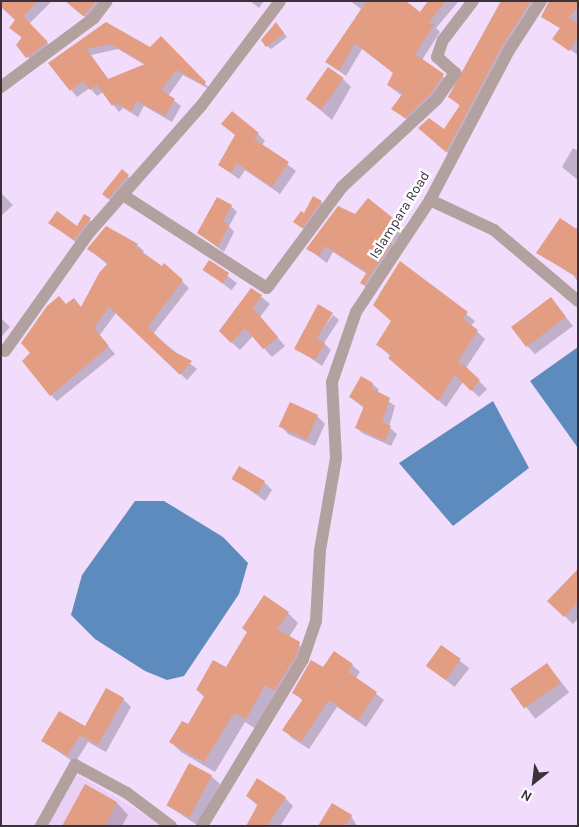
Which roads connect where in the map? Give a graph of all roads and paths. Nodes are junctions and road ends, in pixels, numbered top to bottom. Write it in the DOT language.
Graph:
graph roads {
  1 [pos="107,1"];
  2 [pos="280,1"];
  3 [pos="474,1"];
  4 [pos="541,1"];
  5 [pos="1,87"];
  6 [pos="123,195"];
  7 [pos="430,200"];
  8 [pos="578,301"];
  9 [pos="5,351"];
  10 [pos="41,826"];
  11 [pos="171,826"];
  12 [pos="202,826"];
  1 -- 5 [label="street"];
  2 -- 6 [label="street"];
  3 -- 6 [label="street"];
  4 -- 7 [label="street, Islampara Road"];
  6 -- 9 [label="street"];
  7 -- 8 [label="street"];
  7 -- 12 [label="street, Islampara Road"];
  10 -- 11 [label="street"];
}
